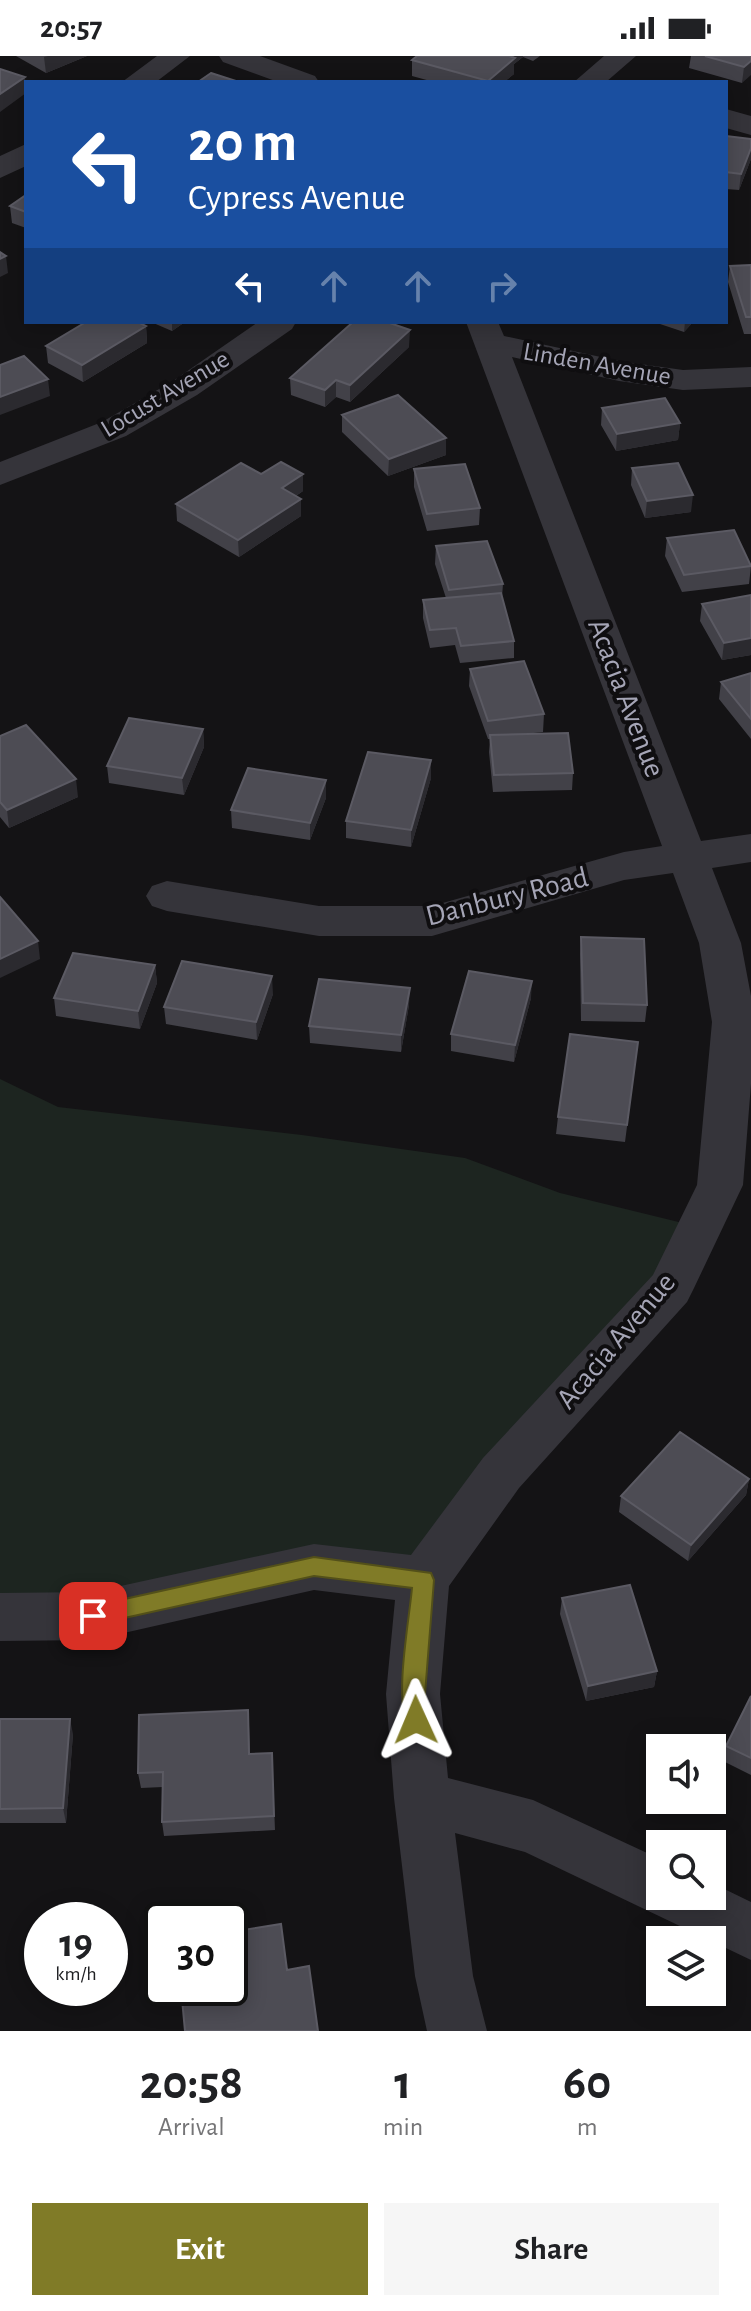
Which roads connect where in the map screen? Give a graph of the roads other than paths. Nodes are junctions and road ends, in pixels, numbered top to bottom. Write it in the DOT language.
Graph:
graph roads {
  1 [pos="176,56"];
  2 [pos="233,56"];
  3 [pos="622,56"];
  4 [pos="139,80"];
  5 [pos="299,80"];
  6 [pos="600,80"];
  7 [pos="728,119"];
  8 [pos="751,126"];
  9 [pos="24,154"];
  10 [pos="0,169"];
  11 [pos="277,324"];
  12 [pos="487,333"];
  13 [pos="751,377"];
  14 [pos="0,474"];
  15 [pos="751,848"];
  16 [pos="687,858"];
  17 [pos="167,896"];
  18 [pos="736,1192"];
  19 [pos="423,1580"];
  20 [pos="0,1617"];
  21 [pos="422,1798"];
  22 [pos="646,1881"];
  23 [pos="706,1910"];
  24 [pos="751,1932"];
  25 [pos="457,2031"];
  1 -- 4 [label="street"];
  2 -- 5 [label="street"];
  3 -- 6 [label="street"];
  7 -- 8 [label="street"];
  9 -- 10 [label="street"];
  11 -- 14 [label="street, Locust Avenue"];
  12 -- 13 [label="street, Linden Avenue"];
  12 -- 16 [label="street, Acacia Avenue"];
  15 -- 16 [label="street, Danbury Road"];
  16 -- 17 [label="street, Danbury Road"];
  16 -- 18 [label="street, Acacia Avenue"];
  18 -- 19 [label="street, Acacia Avenue"];
  19 -- 20 [label="street"];
  19 -- 21 [label="street"];
  21 -- 22 [label="street"];
  21 -- 25 [label="street"];
  23 -- 24 [label="street"];
}
